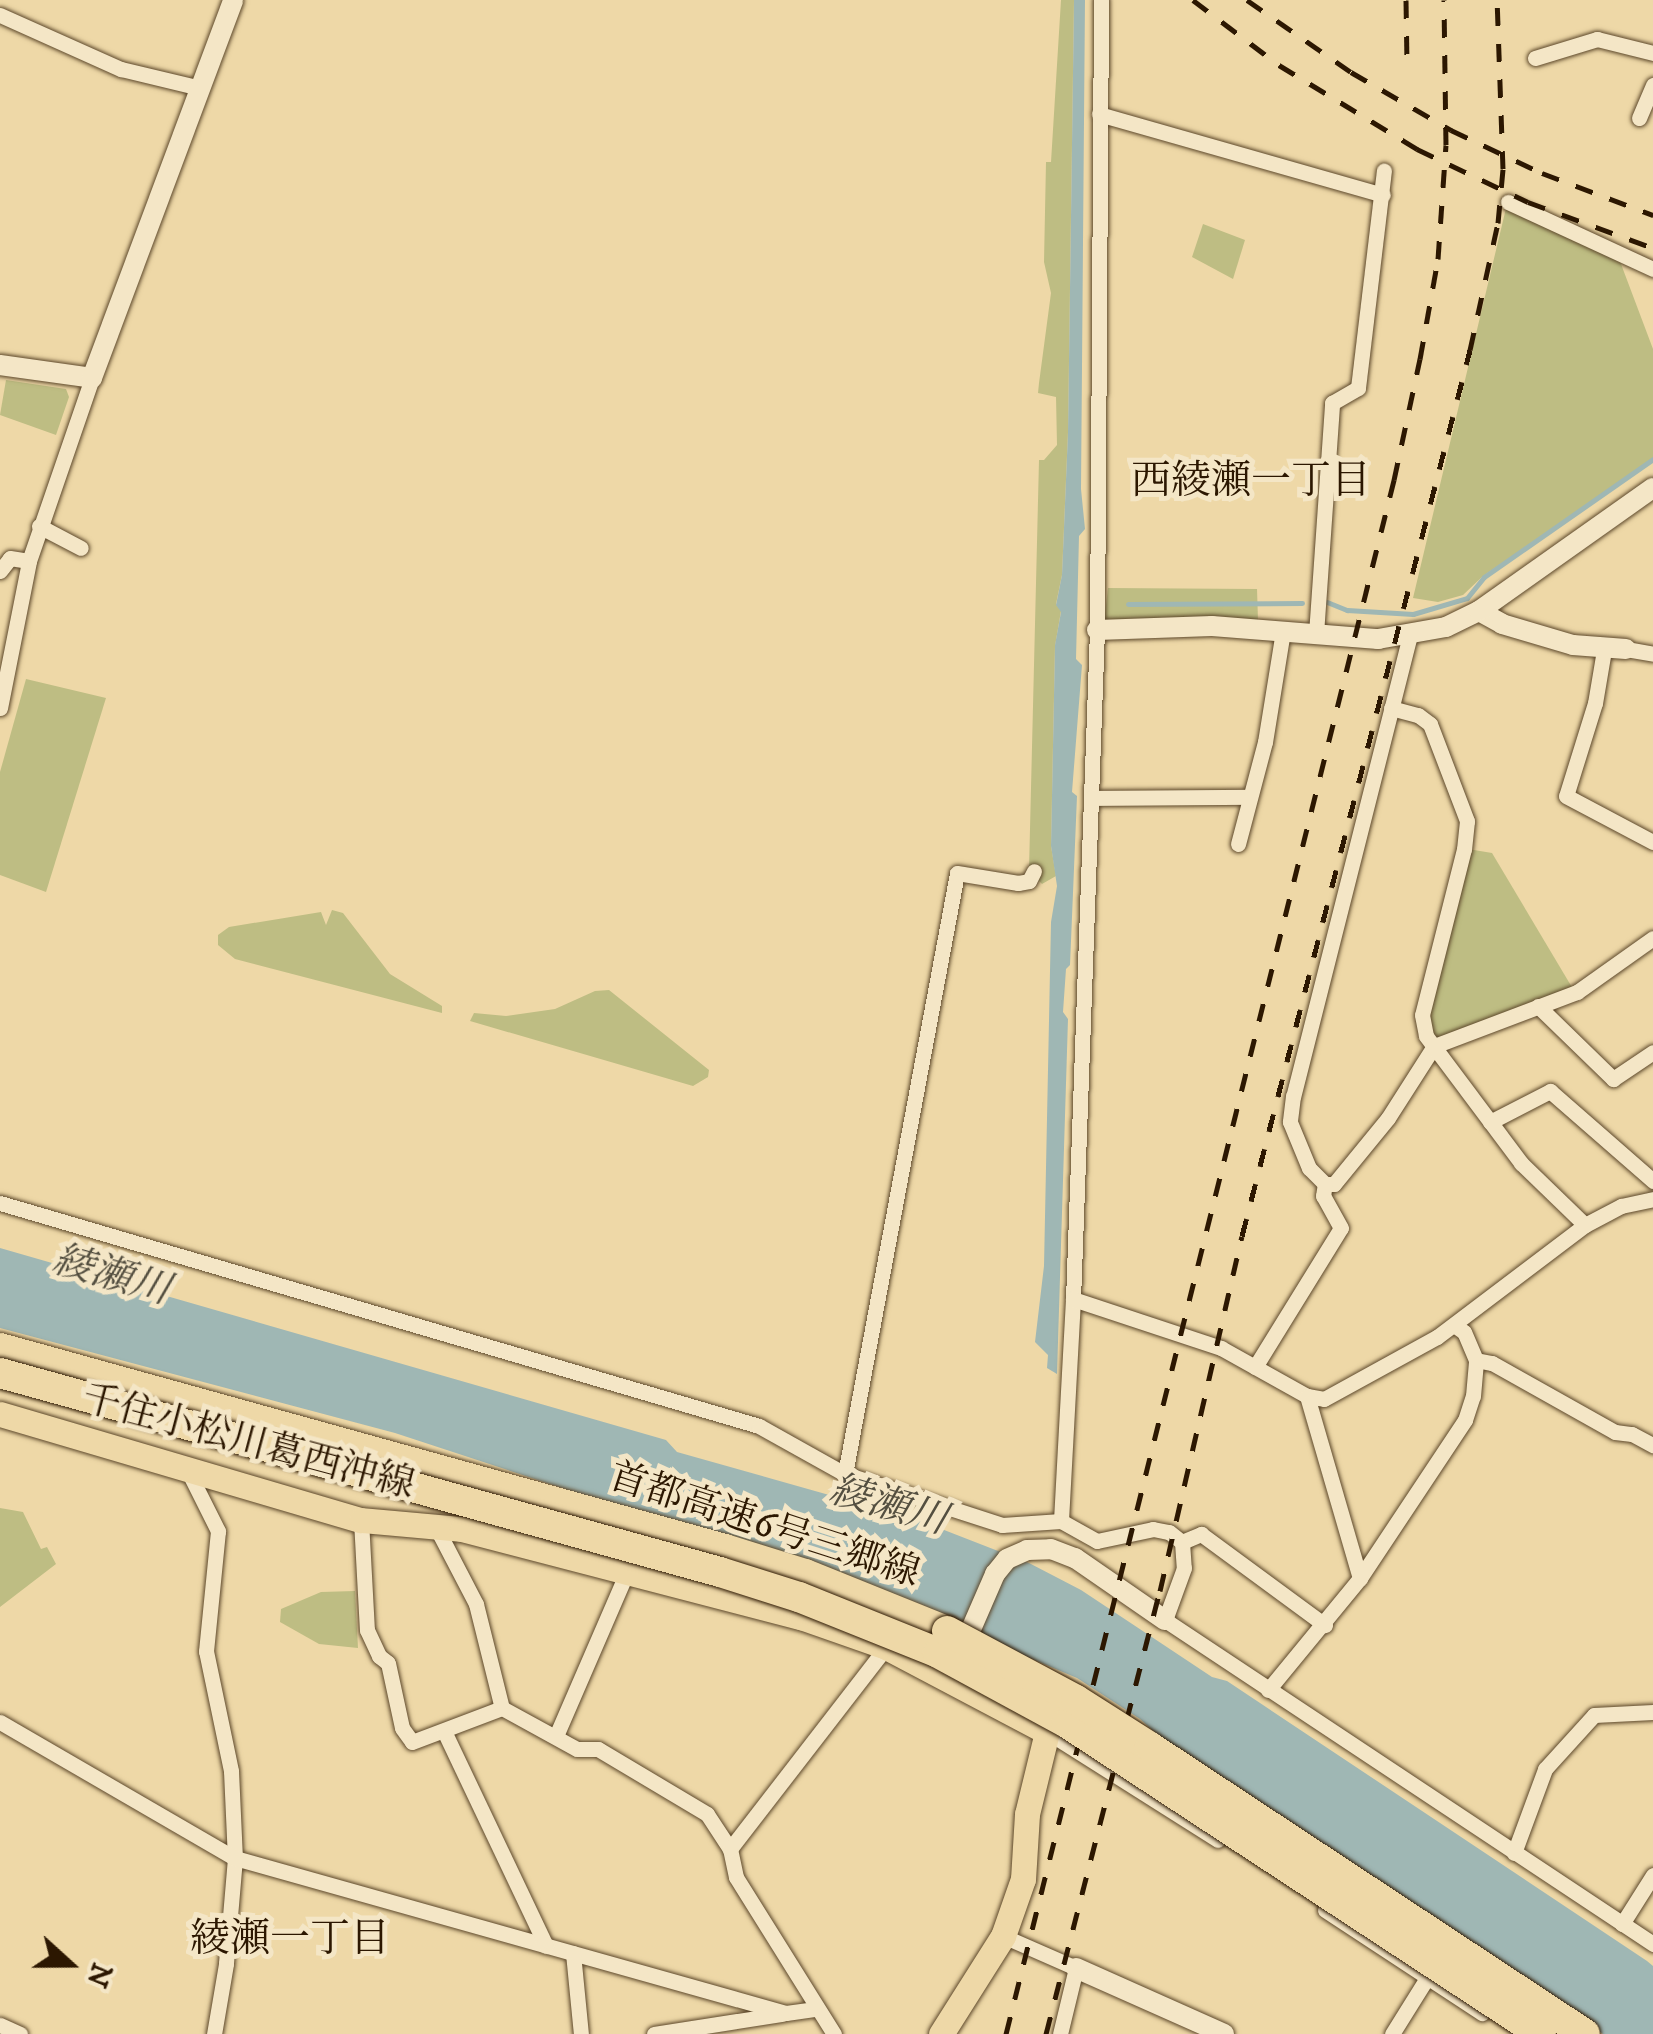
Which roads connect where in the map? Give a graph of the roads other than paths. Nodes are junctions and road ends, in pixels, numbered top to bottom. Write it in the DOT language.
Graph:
graph roads {
  1 [pos="232,0"];
  2 [pos="1102,0"];
  3 [pos="0,15"];
  4 [pos="1653,53"];
  5 [pos="1535,58"];
  6 [pos="1653,85"];
  7 [pos="200,88"];
  8 [pos="1099,114"];
  9 [pos="1639,118"];
  10 [pos="1384,171"];
  11 [pos="1383,195"];
  12 [pos="1508,202"];
  13 [pos="1653,268"];
  14 [pos="0,365"];
  15 [pos="92,378"];
  16 [pos="1653,488"];
  17 [pos="39,526"];
  18 [pos="81,548"];
  19 [pos="28,561"];
  20 [pos="0,572"];
  21 [pos="1479,611"];
  22 [pos="1098,630"];
  23 [pos="1283,631"];
  24 [pos="1316,634"];
  25 [pos="1410,635"];
  26 [pos="1604,650"];
  27 [pos="1626,650"];
  28 [pos="1653,654"];
  29 [pos="0,708"];
  30 [pos="1391,708"];
  31 [pos="1249,797"];
  32 [pos="1092,798"];
  33 [pos="1653,842"];
  34 [pos="1238,844"];
  35 [pos="1034,871"];
  36 [pos="1653,938"];
  37 [pos="1634,956"];
  38 [pos="1653,963"];
  39 [pos="1538,1006"];
  40 [pos="1434,1046"];
  41 [pos="1653,1052"];
  42 [pos="1490,1122"];
  43 [pos="1653,1181"];
  44 [pos="1324,1184"];
  45 [pos="1653,1199"];
  46 [pos="0,1203"];
  47 [pos="1585,1225"];
  48 [pos="1073,1298"];
  49 [pos="1454,1325"];
  50 [pos="0,1348"];
  51 [pos="1476,1360"];
  52 [pos="1255,1367"];
  53 [pos="0,1373"];
  54 [pos="1307,1396"];
  55 [pos="0,1414"];
  56 [pos="1653,1444"];
  57 [pos="186,1467"];
  58 [pos="845,1474"];
  59 [pos="361,1520"];
  60 [pos="1060,1521"];
  61 [pos="437,1530"];
  62 [pos="1182,1542"];
  63 [pos="628,1572"];
  64 [pos="1360,1578"];
  65 [pos="1165,1620"];
  66 [pos="1325,1624"];
  67 [pos="886,1647"];
  68 [pos="963,1649"];
  69 [pos="1268,1690"];
  70 [pos="502,1708"];
  71 [pos="1653,1712"];
  72 [pos="0,1722"];
  73 [pos="444,1731"];
  74 [pos="1047,1732"];
  75 [pos="556,1736"];
  76 [pos="1184,1818"];
  77 [pos="730,1849"];
  78 [pos="1514,1853"];
  79 [pos="235,1858"];
  80 [pos="1653,1875"];
  81 [pos="1622,1924"];
  82 [pos="1004,1936"];
  83 [pos="1653,1944"];
  84 [pos="546,1946"];
  85 [pos="573,1953"];
  86 [pos="1076,1968"];
  87 [pos="1427,1978"];
  88 [pos="816,2008"];
  89 [pos="786,2013"];
  90 [pos="0,2024"];
  91 [pos="742,2028"];
  92 [pos="664,2033"];
  93 [pos="20,2034"];
  94 [pos="214,2034"];
  95 [pos="581,2034"];
  96 [pos="654,2034"];
  97 [pos="834,2034"];
  98 [pos="941,2034"];
  99 [pos="1060,2034"];
  100 [pos="1224,2034"];
  101 [pos="1392,2034"];
  102 [pos="1514,2034"];
  103 [pos="1541,2034"];
  104 [pos="1585,2034"];
  1 -- 7 [label="street"];
  2 -- 8 [label="street"];
  3 -- 7 [label="street"];
  4 -- 5 [label="street"];
  6 -- 9 [label="street"];
  7 -- 15 [label="street"];
  8 -- 11 [label="street"];
  8 -- 22 [label="street"];
  10 -- 11 [label="street"];
  11 -- 24 [label="street"];
  12 -- 13 [label="street"];
  14 -- 15 [label="street"];
  15 -- 17 [label="street"];
  16 -- 21 [label="street"];
  17 -- 18 [label="street"];
  17 -- 19 [label="street"];
  19 -- 20 [label="street"];
  19 -- 29 [label="street"];
  21 -- 25 [label="street"];
  21 -- 26 [label="street"];
  22 -- 23 [label="street"];
  22 -- 32 [label="street"];
  23 -- 24 [label="street"];
  23 -- 31 [label="street"];
  24 -- 25 [label="street"];
  25 -- 30 [label="street"];
  26 -- 27 [label="street"];
  26 -- 33 [label="street"];
  27 -- 28 [label="street"];
  30 -- 40 [label="street"];
  30 -- 44 [label="street"];
  31 -- 32 [label="street"];
  31 -- 34 [label="street"];
  32 -- 48 [label="street"];
  35 -- 58 [label="street"];
  36 -- 37 [label="street"];
  37 -- 38 [label="street"];
  37 -- 39 [label="street"];
  39 -- 40 [label="street"];
  39 -- 41 [label="street"];
  40 -- 42 [label="street"];
  40 -- 44 [label="street"];
  42 -- 43 [label="street"];
  42 -- 47 [label="street"];
  44 -- 52 [label="street"];
  45 -- 47 [label="street"];
  46 -- 58 [label="street"];
  47 -- 49 [label="street"];
  48 -- 52 [label="street"];
  48 -- 60 [label="street"];
  49 -- 51 [label="street"];
  49 -- 54 [label="street"];
  50 -- 104 [label="highway, 首都高速6号三郷線, bridge"];
  51 -- 56 [label="street"];
  51 -- 64 [label="street"];
  52 -- 54 [label="street"];
  53 -- 103 [label="highway, 首都高速6号三郷線, bridge"];
  54 -- 64 [label="street"];
  55 -- 57 [label="main road, 千住小松川葛西沖線"];
  57 -- 59 [label="main road, 千住小松川葛西沖線"];
  57 -- 79 [label="street"];
  58 -- 60 [label="street"];
  59 -- 61 [label="main road, 千住小松川葛西沖線"];
  59 -- 73 [label="street"];
  60 -- 62 [label="street"];
  61 -- 63 [label="main road, 千住小松川葛西沖線"];
  61 -- 70 [label="street"];
  62 -- 65 [label="street"];
  62 -- 66 [label="street"];
  63 -- 67 [label="main road, 千住小松川葛西沖線"];
  63 -- 68 [label="street"];
  63 -- 75 [label="street"];
  64 -- 66 [label="street"];
  65 -- 68 [label="street"];
  65 -- 69 [label="street"];
  66 -- 69 [label="street"];
  67 -- 74 [label="main road, 千住小松川葛西沖線"];
  67 -- 77 [label="street"];
  68 -- 76 [label="street"];
  69 -- 78 [label="street"];
  70 -- 73 [label="street"];
  70 -- 75 [label="street"];
  71 -- 78 [label="street"];
  72 -- 79 [label="street"];
  73 -- 84 [label="street"];
  74 -- 76 [label="street"];
  74 -- 82 [label="main road"];
  75 -- 77 [label="street"];
  76 -- 87 [label="street"];
  77 -- 88 [label="street"];
  78 -- 81 [label="street"];
  79 -- 84 [label="street"];
  79 -- 94 [label="street"];
  80 -- 81 [label="street"];
  81 -- 83 [label="street"];
  82 -- 86 [label="street"];
  82 -- 98 [label="main road"];
  84 -- 85 [label="street"];
  85 -- 89 [label="street"];
  85 -- 95 [label="street"];
  86 -- 99 [label="street"];
  86 -- 100 [label="street"];
  87 -- 101 [label="street"];
  87 -- 102 [label="street"];
  88 -- 89 [label="street"];
  88 -- 97 [label="street"];
  89 -- 91 [label="street"];
  90 -- 93 [label="street"];
  91 -- 92 [label="street"];
  92 -- 96 [label="street"];
}
